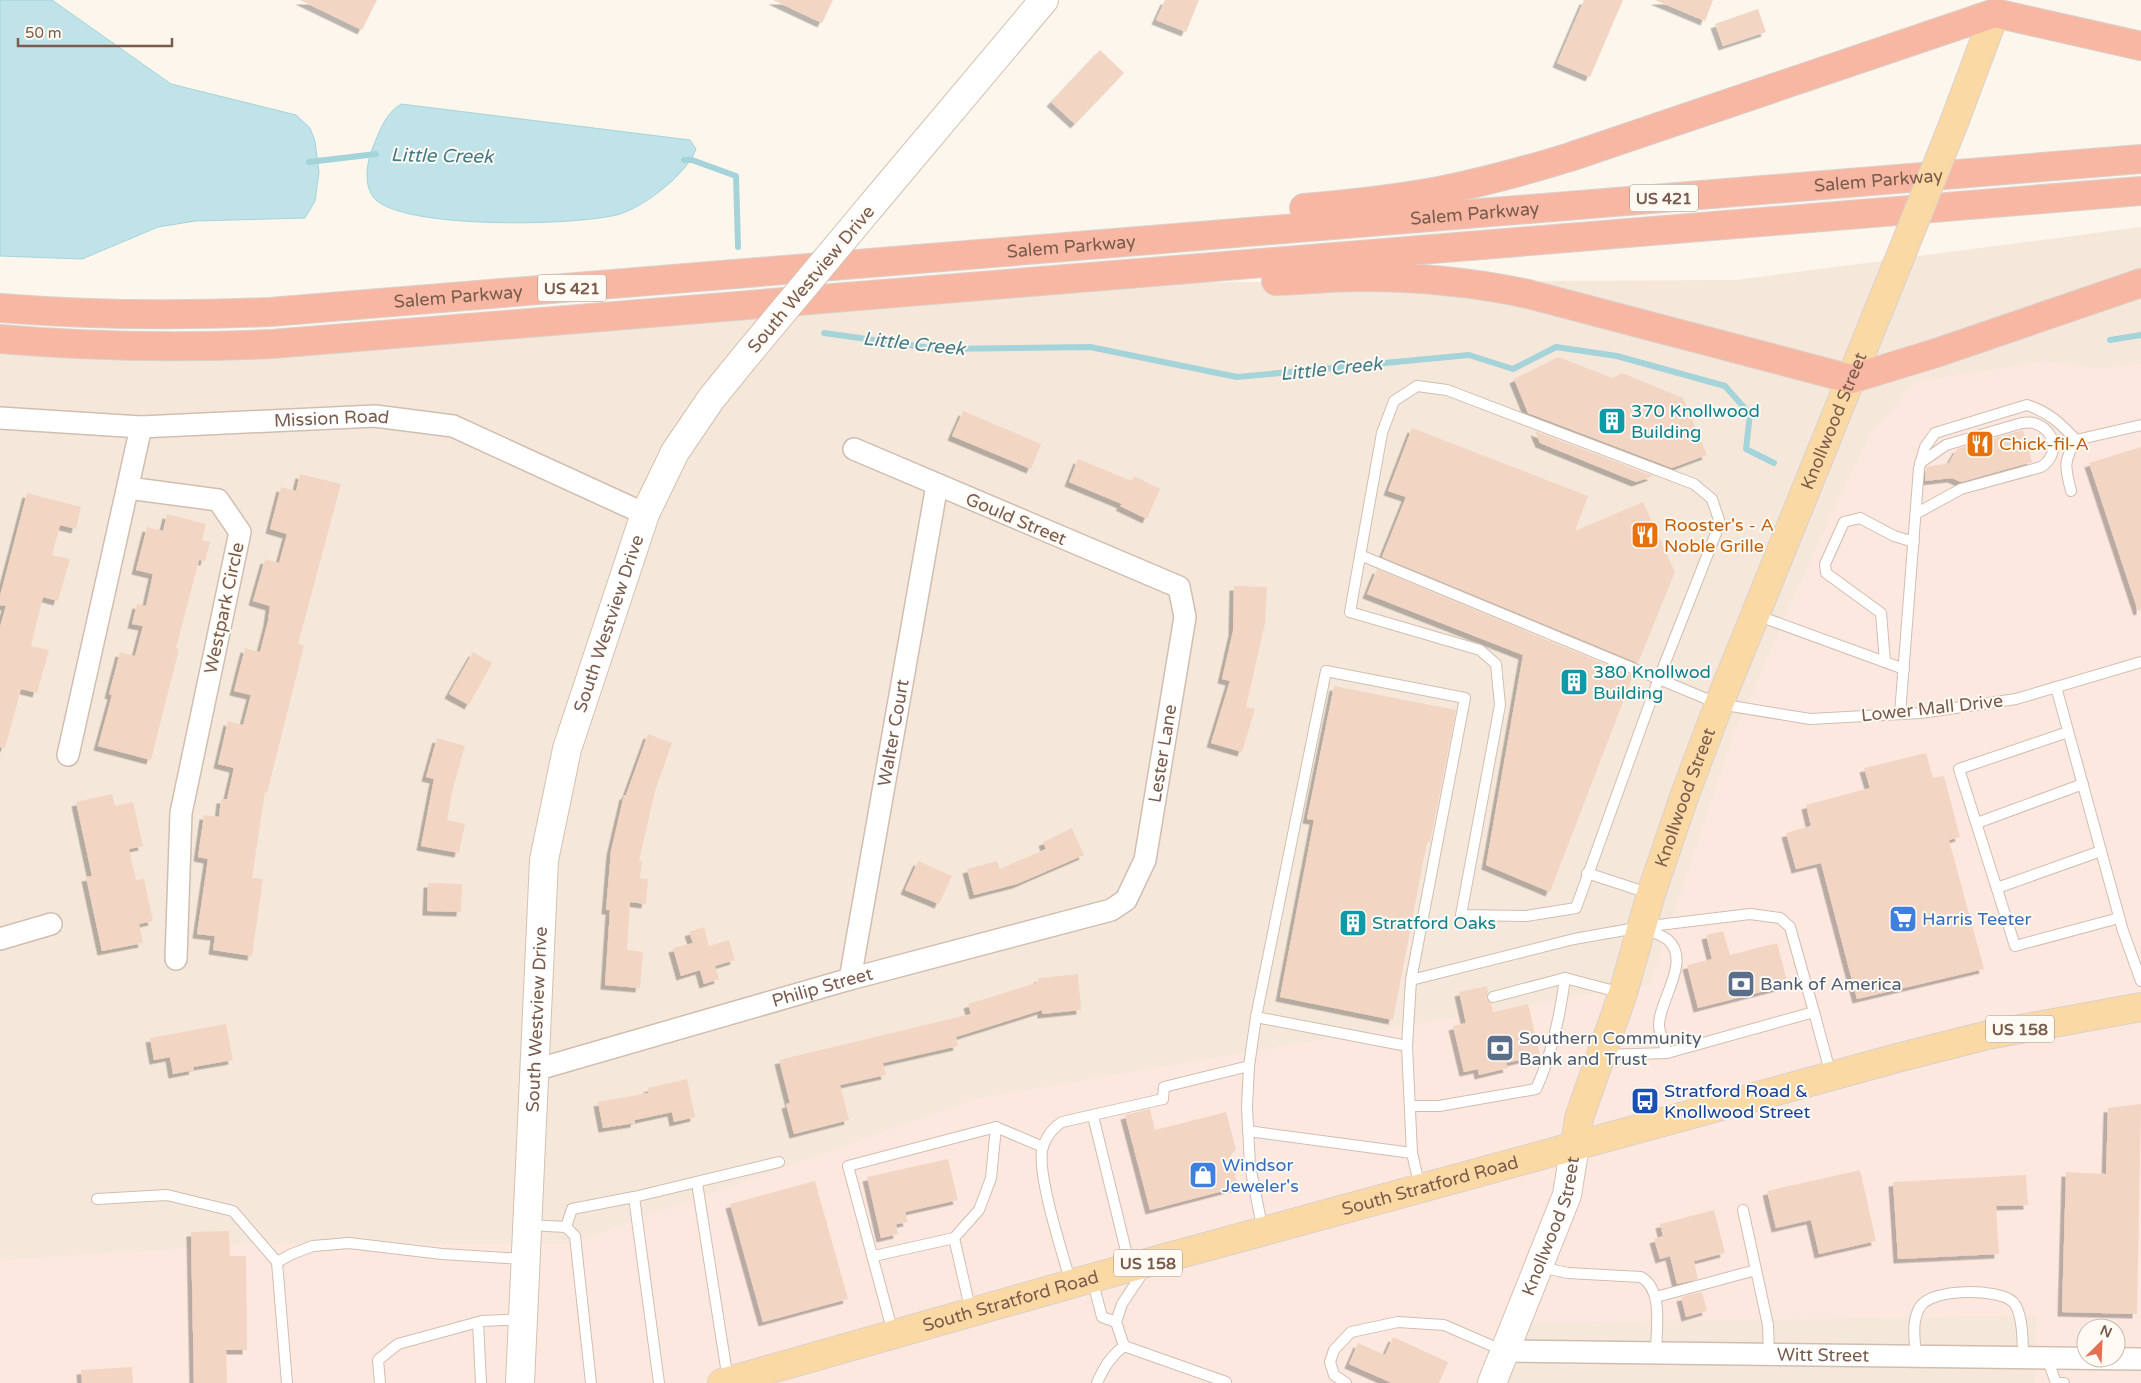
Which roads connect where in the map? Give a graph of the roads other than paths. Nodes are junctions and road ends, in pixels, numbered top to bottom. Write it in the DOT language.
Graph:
graph roads {
  1 [pos="1044,0"];
  2 [pos="1997,6"];
  3 [pos="2141,46"];
  4 [pos="2141,159"];
  5 [pos="2141,191"];
  6 [pos="1187,236"];
  7 [pos="1202,269"];
  8 [pos="2141,283"];
  9 [pos="0,308"];
  10 [pos="0,339"];
  11 [pos="1851,380"];
  12 [pos="0,418"];
  13 [pos="2141,425"];
  14 [pos="141,427"];
  15 [pos="2076,440"];
  16 [pos="854,449"];
  17 [pos="1920,463"];
  18 [pos="937,485"];
  19 [pos="128,488"];
  20 [pos="2071,492"];
  21 [pos="1917,513"];
  22 [pos="645,514"];
  23 [pos="1914,542"];
  24 [pos="1360,555"];
  25 [pos="1179,587"];
  26 [pos="1755,615"];
  27 [pos="1885,662"];
  28 [pos="2141,662"];
  29 [pos="1904,669"];
  30 [pos="1659,678"];
  31 [pos="2056,687"];
  32 [pos="1719,704"];
  33 [pos="1900,714"];
  34 [pos="2068,732"];
  35 [pos="68,755"];
  36 [pos="2083,784"];
  37 [pos="1977,823"];
  38 [pos="2101,851"];
  39 [pos="1587,873"];
  40 [pos="1997,888"];
  41 [pos="1651,894"];
  42 [pos="1111,910"];
  43 [pos="2119,918"];
  44 [pos="51,924"];
  45 [pos="1642,927"];
  46 [pos="0,939"];
  47 [pos="176,958"];
  48 [pos="1564,978"];
  49 [pos="850,979"];
  50 [pos="1412,980"];
  51 [pos="2141,981"];
  52 [pos="1623,993"];
  53 [pos="1493,997"];
  54 [pos="2141,1007"];
  55 [pos="1814,1012"];
  56 [pos="1256,1017"];
  57 [pos="1407,1046"];
  58 [pos="1667,1053"];
  59 [pos="1601,1055"];
  60 [pos="1249,1066"];
  61 [pos="535,1070"];
  62 [pos="1832,1076"];
  63 [pos="1411,1106"];
  64 [pos="1093,1116"];
  65 [pos="996,1127"];
  66 [pos="1248,1131"];
  67 [pos="1575,1145"];
  68 [pos="1043,1147"];
  69 [pos="1412,1153"];
  70 [pos="779,1162"];
  71 [pos="697,1183"];
  72 [pos="1420,1188"];
  73 [pos="97,1198"];
  74 [pos="634,1198"];
  75 [pos="1743,1210"];
  76 [pos="528,1225"];
  77 [pos="566,1226"];
  78 [pos="1263,1231"];
  79 [pos="954,1238"];
  80 [pos="874,1256"];
  81 [pos="526,1259"];
  82 [pos="277,1262"];
  83 [pos="1140,1265"];
  84 [pos="1539,1267"];
  85 [pos="1756,1270"];
  86 [pos="1081,1281"];
  87 [pos="1656,1297"];
  88 [pos="971,1312"];
  89 [pos="523,1319"];
  90 [pos="478,1322"];
  91 [pos="1116,1322"];
  92 [pos="893,1333"];
  93 [pos="1124,1346"];
  94 [pos="1504,1351"];
  95 [pos="1656,1353"];
  96 [pos="1769,1355"];
  97 [pos="1916,1356"];
  98 [pos="2023,1358"];
  99 [pos="2047,1358"];
  100 [pos="2141,1359"];
  101 [pos="725,1382"];
  102 [pos="1226,1382"];
  103 [pos="287,1383"];
  104 [pos="380,1383"];
  105 [pos="481,1383"];
  106 [pos="520,1383"];
  107 [pos="591,1383"];
  108 [pos="659,1383"];
  109 [pos="1097,1383"];
  110 [pos="1346,1383"];
  111 [pos="1492,1383"];
  112 [pos="2056,1383"];
  113 [pos="2064,1383"];
  1 -- 22 [label="street, South Westview Drive, bridge"];
  2 -- 3 [label="highway"];
  2 -- 6 [label="highway"];
  2 -- 11 [label="main road, Knollwood Street, bridge"];
  4 -- 6 [label="highway, Salem Parkway / US 421"];
  5 -- 7 [label="highway, Salem Parkway / US 421"];
  6 -- 9 [label="highway, Salem Parkway / US 421"];
  7 -- 10 [label="highway, Salem Parkway / US 421"];
  7 -- 11 [label="highway"];
  8 -- 11 [label="highway"];
  11 -- 26 [label="main road, Knollwood Street"];
  12 -- 14 [label="street, Mission Road"];
  13 -- 15 [label="lane"];
  14 -- 19 [label="street"];
  14 -- 22 [label="street, Mission Road"];
  15 -- 17 [label="lane"];
  15 -- 20 [label="lane"];
  16 -- 18 [label="street, Gould Street"];
  17 -- 21 [label="lane"];
  17 -- 21 [label="lane"];
  18 -- 25 [label="street, Gould Street"];
  18 -- 49 [label="street, Walter Court"];
  19 -- 35 [label="street"];
  19 -- 47 [label="street, Westpark Circle"];
  21 -- 23 [label="lane"];
  22 -- 61 [label="street, South Westview Drive"];
  23 -- 27 [label="lane"];
  23 -- 29 [label="lane"];
  24 -- 30 [label="lane, Lower Mall Drive"];
  24 -- 30 [label="lane"];
  24 -- 39 [label="lane"];
  25 -- 42 [label="street, Lester Lane"];
  26 -- 27 [label="lane"];
  26 -- 32 [label="main road, Knollwood Street"];
  27 -- 29 [label="lane"];
  28 -- 31 [label="lane, Lower Mall Drive"];
  29 -- 33 [label="lane"];
  30 -- 32 [label="lane, Lower Mall Drive"];
  30 -- 39 [label="lane"];
  31 -- 33 [label="lane, Lower Mall Drive"];
  31 -- 34 [label="lane"];
  32 -- 33 [label="lane, Lower Mall Drive"];
  32 -- 41 [label="main road, Knollwood Street"];
  34 -- 36 [label="lane"];
  34 -- 37 [label="lane"];
  36 -- 37 [label="lane"];
  36 -- 38 [label="lane"];
  37 -- 40 [label="lane"];
  38 -- 40 [label="lane"];
  38 -- 43 [label="lane"];
  39 -- 41 [label="lane"];
  40 -- 43 [label="lane"];
  41 -- 45 [label="main road, Knollwood Street"];
  42 -- 49 [label="street, Philip Street"];
  43 -- 51 [label="lane"];
  44 -- 46 [label="street"];
  45 -- 50 [label="lane"];
  45 -- 52 [label="main road, Knollwood Street"];
  45 -- 55 [label="lane"];
  45 -- 58 [label="lane"];
  48 -- 52 [label="lane"];
  48 -- 53 [label="lane"];
  48 -- 63 [label="lane"];
  49 -- 61 [label="street, Philip Street"];
  50 -- 56 [label="lane"];
  50 -- 57 [label="lane"];
  52 -- 59 [label="main road, Knollwood Street"];
  54 -- 62 [label="main road, South Stratford Road / US 158"];
  55 -- 58 [label="lane"];
  55 -- 62 [label="lane"];
  56 -- 57 [label="lane"];
  56 -- 60 [label="lane"];
  57 -- 63 [label="lane"];
  58 -- 59 [label="lane"];
  59 -- 67 [label="main road, Knollwood Street"];
  60 -- 64 [label="lane"];
  60 -- 66 [label="lane"];
  61 -- 76 [label="street, South Westview Drive"];
  62 -- 67 [label="main road, South Stratford Road / US 158"];
  63 -- 69 [label="lane"];
  64 -- 68 [label="lane"];
  64 -- 83 [label="lane"];
  65 -- 68 [label="lane"];
  65 -- 79 [label="lane"];
  65 -- 80 [label="lane"];
  66 -- 69 [label="lane"];
  66 -- 78 [label="lane"];
  67 -- 72 [label="main road, South Stratford Road / US 158"];
  67 -- 84 [label="street, Knollwood Street"];
  68 -- 86 [label="lane"];
  69 -- 72 [label="lane"];
  70 -- 71 [label="lane"];
  71 -- 74 [label="lane"];
  71 -- 101 [label="lane"];
  72 -- 78 [label="main road, South Stratford Road / US 158"];
  73 -- 82 [label="lane"];
  74 -- 77 [label="lane"];
  74 -- 108 [label="lane"];
  75 -- 85 [label="lane"];
  76 -- 77 [label="lane"];
  76 -- 81 [label="street, South Westview Drive"];
  77 -- 107 [label="lane"];
  78 -- 83 [label="main road, South Stratford Road / US 158"];
  79 -- 80 [label="lane"];
  79 -- 88 [label="lane"];
  80 -- 92 [label="lane"];
  81 -- 82 [label="lane"];
  81 -- 89 [label="street, South Westview Drive"];
  82 -- 103 [label="lane"];
  83 -- 86 [label="main road, South Stratford Road / US 158"];
  83 -- 91 [label="lane"];
  84 -- 87 [label="lane"];
  84 -- 94 [label="street, Knollwood Street"];
  85 -- 87 [label="lane"];
  85 -- 96 [label="lane"];
  86 -- 88 [label="main road, South Stratford Road / US 158"];
  86 -- 91 [label="lane"];
  87 -- 95 [label="lane"];
  88 -- 92 [label="main road, South Stratford Road / US 158"];
  89 -- 90 [label="lane"];
  89 -- 106 [label="street, South Westview Drive"];
  90 -- 104 [label="lane"];
  90 -- 105 [label="lane"];
  91 -- 93 [label="lane"];
  92 -- 101 [label="main road, South Stratford Road / US 158"];
  93 -- 102 [label="lane"];
  93 -- 109 [label="lane"];
  94 -- 95 [label="street, Witt Street"];
  94 -- 110 [label="lane"];
  94 -- 111 [label="street, Knollwood Street"];
  95 -- 96 [label="street, Witt Street"];
  96 -- 97 [label="street, Witt Street"];
  97 -- 98 [label="street, Witt Street"];
  97 -- 98 [label="lane"];
  98 -- 99 [label="street, Witt Street"];
  99 -- 100 [label="street, Witt Street"];
  99 -- 112 [label="lane"];
  112 -- 113 [label="lane"];
}
